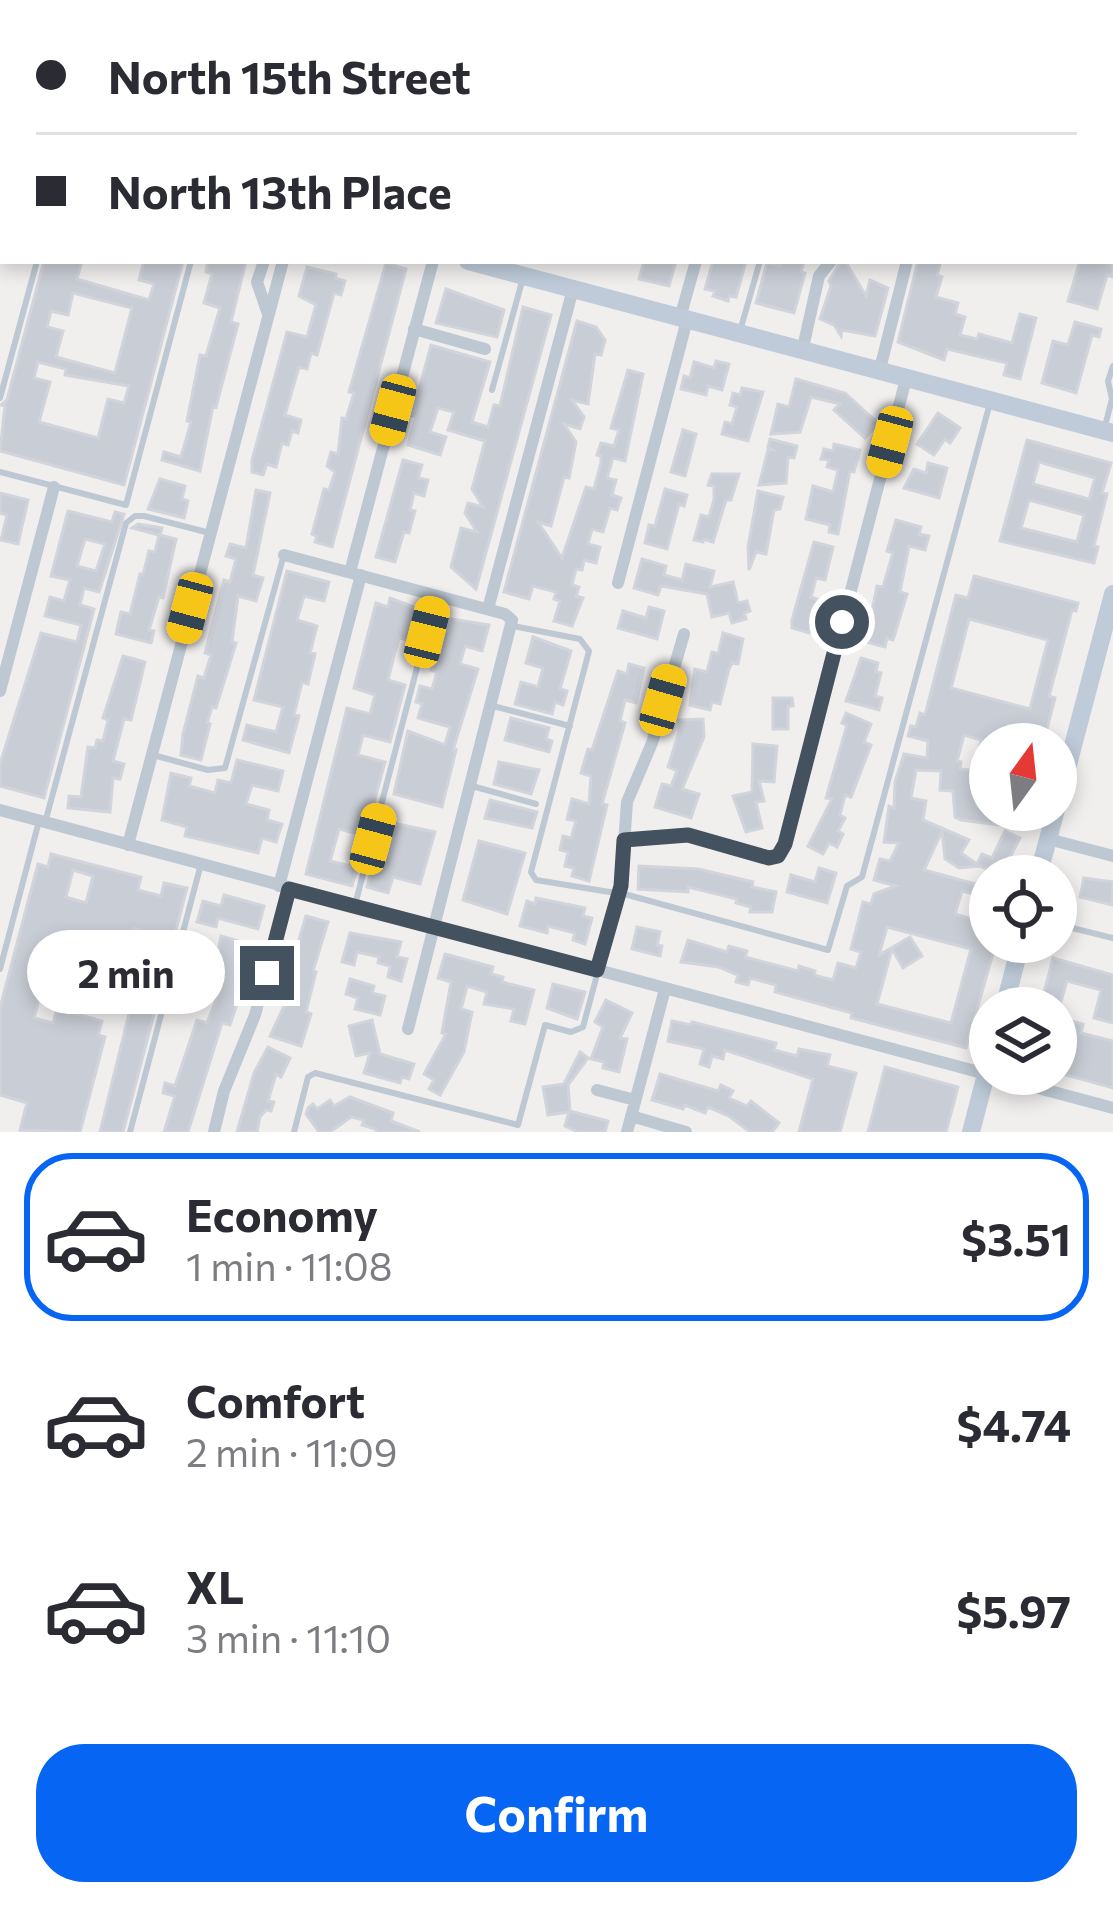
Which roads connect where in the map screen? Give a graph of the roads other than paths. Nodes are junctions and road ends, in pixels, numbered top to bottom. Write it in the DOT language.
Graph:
graph roads {
  1 [pos="36,264"];
  2 [pos="190,264"];
  3 [pos="263,264"];
  4 [pos="283,264"];
  5 [pos="432,264"];
  6 [pos="486,264"];
  7 [pos="695,264"];
  8 [pos="759,264"];
  9 [pos="829,264"];
  10 [pos="906,264"];
  11 [pos="522,270"];
  12 [pos="573,289"];
  13 [pos="268,314"];
  14 [pos="683,319"];
  15 [pos="414,329"];
  16 [pos="739,334"];
  17 [pos="485,349"];
  18 [pos="802,352"];
  19 [pos="1113,366"];
  20 [pos="879,373"];
  21 [pos="906,379"];
  22 [pos="492,390"];
  23 [pos="0,398"];
  24 [pos="1113,399"];
  25 [pos="991,400"];
  26 [pos="1108,432"];
  27 [pos="0,472"];
  28 [pos="54,487"];
  29 [pos="209,533"];
  30 [pos="284,555"];
  31 [pos="356,574"];
  32 [pos="618,584"];
  33 [pos="1113,594"];
  34 [pos="436,596"];
  35 [pos="488,609"];
  36 [pos="511,621"];
  37 [pos="684,634"];
  38 [pos="0,691"];
  39 [pos="493,706"];
  40 [pos="570,726"];
  41 [pos="1077,730"];
  42 [pos="152,755"];
  43 [pos="472,787"];
  44 [pos="536,804"];
  45 [pos="0,810"];
  46 [pos="42,822"];
  47 [pos="1050,831"];
  48 [pos="1048,839"];
  49 [pos="624,840"];
  50 [pos="128,844"];
  51 [pos="1044,855"];
  52 [pos="1113,856"];
  53 [pos="201,864"];
  54 [pos="284,887"];
  55 [pos="619,894"];
  56 [pos="355,906"];
  57 [pos="435,928"];
  58 [pos="1077,929"];
  59 [pos="1113,938"];
  60 [pos="1,969"];
  61 [pos="597,971"];
  62 [pos="665,989"];
  63 [pos="408,1029"];
  64 [pos="969,1062"];
  65 [pos="597,1090"];
  66 [pos="981,1095"];
  67 [pos="1073,1095"];
  68 [pos="635,1100"];
  69 [pos="1113,1108"];
  70 [pos="631,1116"];
  71 [pos="130,1132"];
  72 [pos="214,1132"];
  73 [pos="295,1132"];
  74 [pos="627,1132"];
  75 [pos="686,1132"];
  76 [pos="971,1132"];
  1 -- 23 [label="lane"];
  2 -- 28 [label="lane"];
  3 -- 13 [label="street"];
  4 -- 13 [label="street"];
  5 -- 15 [label="street"];
  6 -- 11 [label="street"];
  7 -- 14 [label="street"];
  8 -- 16 [label="lane"];
  9 -- 18 [label="street"];
  10 -- 20 [label="street"];
  11 -- 12 [label="street"];
  11 -- 22 [label="lane"];
  12 -- 14 [label="street"];
  12 -- 35 [label="street"];
  13 -- 29 [label="street"];
  14 -- 16 [label="street"];
  14 -- 32 [label="street"];
  15 -- 17 [label="street"];
  15 -- 31 [label="street"];
  16 -- 18 [label="street"];
  18 -- 20 [label="street"];
  19 -- 24 [label="lane"];
  20 -- 21 [label="street"];
  21 -- 25 [label="street"];
  21 -- 49 [label="street"];
  24 -- 26 [label="lane"];
  25 -- 26 [label="street"];
  25 -- 55 [label="lane"];
  27 -- 28 [label="lane"];
  28 -- 38 [label="street"];
  29 -- 42 [label="street"];
  29 -- 46 [label="lane"];
  30 -- 31 [label="street"];
  30 -- 42 [label="lane"];
  31 -- 34 [label="street"];
  31 -- 54 [label="street"];
  33 -- 41 [label="street"];
  34 -- 35 [label="street"];
  34 -- 56 [label="lane"];
  35 -- 36 [label="street"];
  36 -- 39 [label="street"];
  36 -- 40 [label="lane"];
  37 -- 49 [label="street"];
  39 -- 40 [label="lane"];
  39 -- 43 [label="street"];
  40 -- 55 [label="lane"];
  42 -- 50 [label="street"];
  43 -- 44 [label="lane"];
  43 -- 57 [label="street"];
  45 -- 46 [label="street"];
  46 -- 50 [label="street"];
  46 -- 60 [label="lane"];
  47 -- 48 [label="street"];
  48 -- 51 [label="street"];
  48 -- 52 [label="street"];
  49 -- 55 [label="street"];
  50 -- 53 [label="street"];
  53 -- 54 [label="street"];
  53 -- 71 [label="lane"];
  54 -- 56 [label="street"];
  54 -- 72 [label="street"];
  55 -- 61 [label="street"];
  56 -- 57 [label="street"];
  57 -- 61 [label="street"];
  57 -- 63 [label="street"];
  58 -- 59 [label="lane"];
  61 -- 62 [label="street"];
  61 -- 73 [label="lane"];
  62 -- 64 [label="street"];
  62 -- 68 [label="street"];
  65 -- 68 [label="street"];
  66 -- 76 [label="street"];
  67 -- 69 [label="street"];
  68 -- 70 [label="street"];
  70 -- 74 [label="street"];
  70 -- 75 [label="street"];
}
